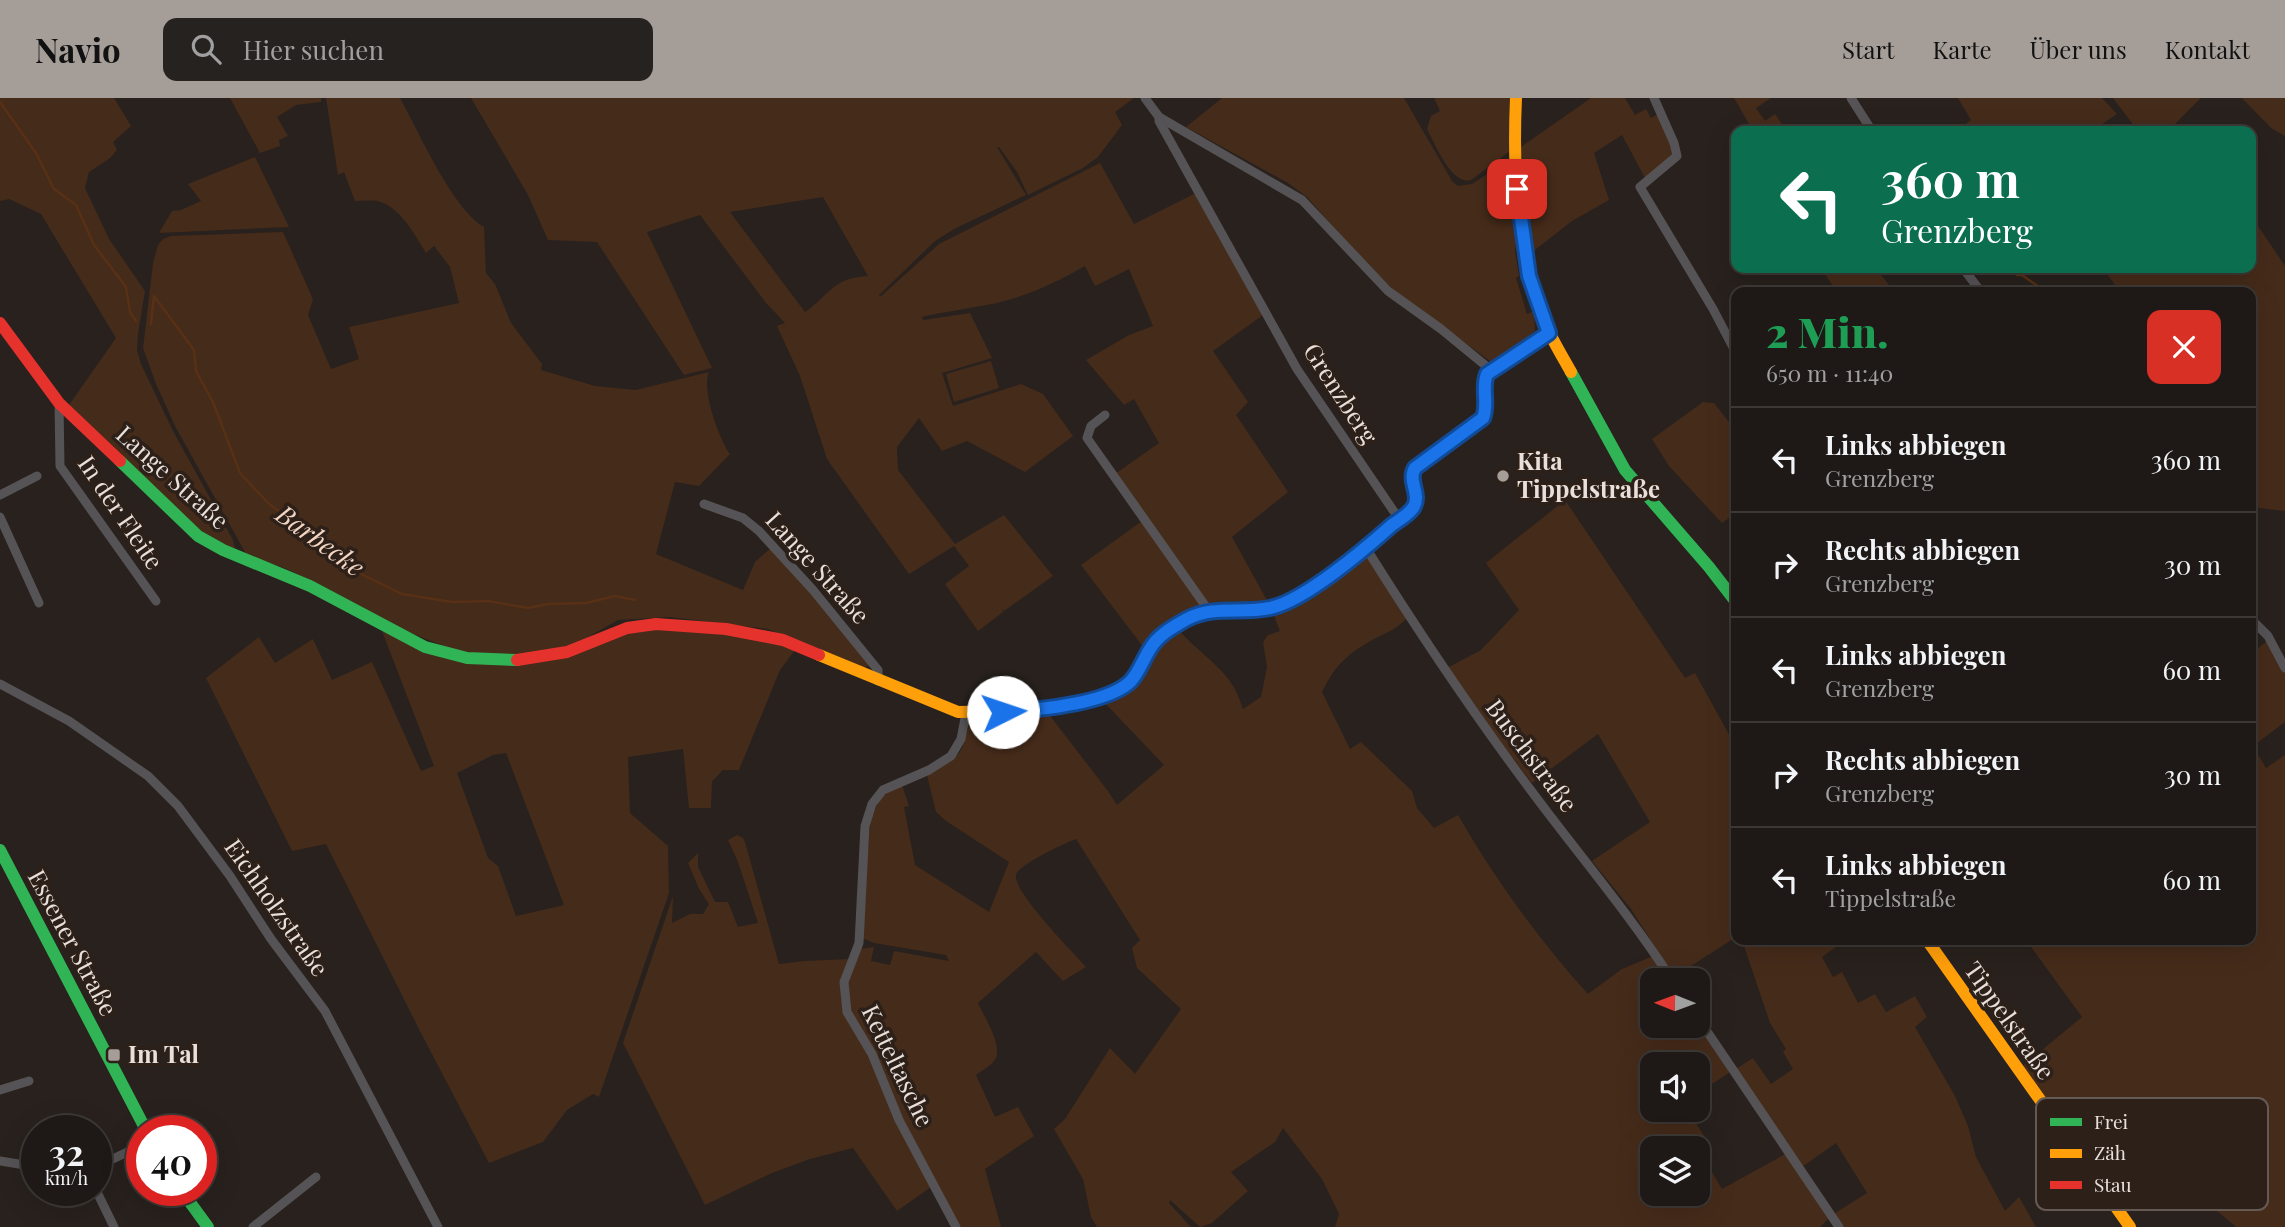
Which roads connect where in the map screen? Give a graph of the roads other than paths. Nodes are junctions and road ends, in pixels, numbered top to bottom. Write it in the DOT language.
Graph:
graph roads {
  1 [pos="1145,98"];
  2 [pos="1516,98"];
  3 [pos="1654,98"];
  4 [pos="1852,98"];
  5 [pos="1159,117"];
  6 [pos="1869,126"];
  7 [pos="0,323"];
  8 [pos="1549,333"];
  9 [pos="1731,343"];
  10 [pos="1490,370"];
  11 [pos="59,403"];
  12 [pos="1105,415"];
  13 [pos="37,476"];
  14 [pos="0,495"];
  15 [pos="704,504"];
  16 [pos="0,517"];
  17 [pos="1399,519"];
  18 [pos="1366,548"];
  19 [pos="1731,596"];
  20 [pos="156,601"];
  21 [pos="39,603"];
  22 [pos="1209,611"];
  23 [pos="2256,624"];
  24 [pos="2285,668"];
  25 [pos="878,681"];
  26 [pos="0,684"];
  27 [pos="966,713"];
  28 [pos="0,850"];
  29 [pos="3,865"];
  30 [pos="1930,945"];
  31 [pos="1664,968"];
  32 [pos="1710,1036"];
  33 [pos="29,1081"];
  34 [pos="0,1090"];
  35 [pos="2037,1098"];
  36 [pos="138,1115"];
  37 [pos="0,1161"];
  38 [pos="21,1164"];
  39 [pos="316,1177"];
  40 [pos="104,1206"];
  41 [pos="193,1206"];
  42 [pos="2118,1210"];
  43 [pos="114,1227"];
  44 [pos="208,1227"];
  45 [pos="253,1227"];
  46 [pos="438,1227"];
  47 [pos="956,1227"];
  48 [pos="1839,1227"];
  49 [pos="2130,1227"];
  1 -- 5 [label="street, Grenzberg"];
  2 -- 8 [label="street"];
  3 -- 9 [label="street"];
  4 -- 6 [label="street"];
  5 -- 10 [label="street, Grenzberg"];
  5 -- 17 [label="street, Grenzberg"];
  7 -- 11 [label="street, Lange Straße"];
  8 -- 10 [label="street"];
  8 -- 19 [label="street"];
  10 -- 17 [label="street"];
  11 -- 20 [label="street, In der Fleite"];
  11 -- 25 [label="street, Lange Straße"];
  12 -- 22 [label="street"];
  13 -- 14 [label="street"];
  15 -- 25 [label="street, Lange Straße"];
  16 -- 21 [label="street"];
  17 -- 18 [label="street, Lange Straße"];
  18 -- 22 [label="street, Lange Straße"];
  18 -- 31 [label="street, Buschstraße"];
  22 -- 27 [label="street, Lange Straße"];
  23 -- 24 [label="street"];
  25 -- 27 [label="street, Lange Straße"];
  26 -- 46 [label="street, Eichholzstraße"];
  27 -- 47 [label="street, Ketteltasche"];
  28 -- 29 [label="street, Essener Straße"];
  29 -- 36 [label="street, Essener Straße"];
  30 -- 35 [label="street, Tippelstraße"];
  32 -- 48 [label="street"];
  33 -- 34 [label="street"];
  37 -- 38 [label="street"];
  39 -- 45 [label="street"];
  40 -- 43 [label="street"];
  41 -- 44 [label="street"];
  42 -- 49 [label="street, Tippelstraße"];
}
